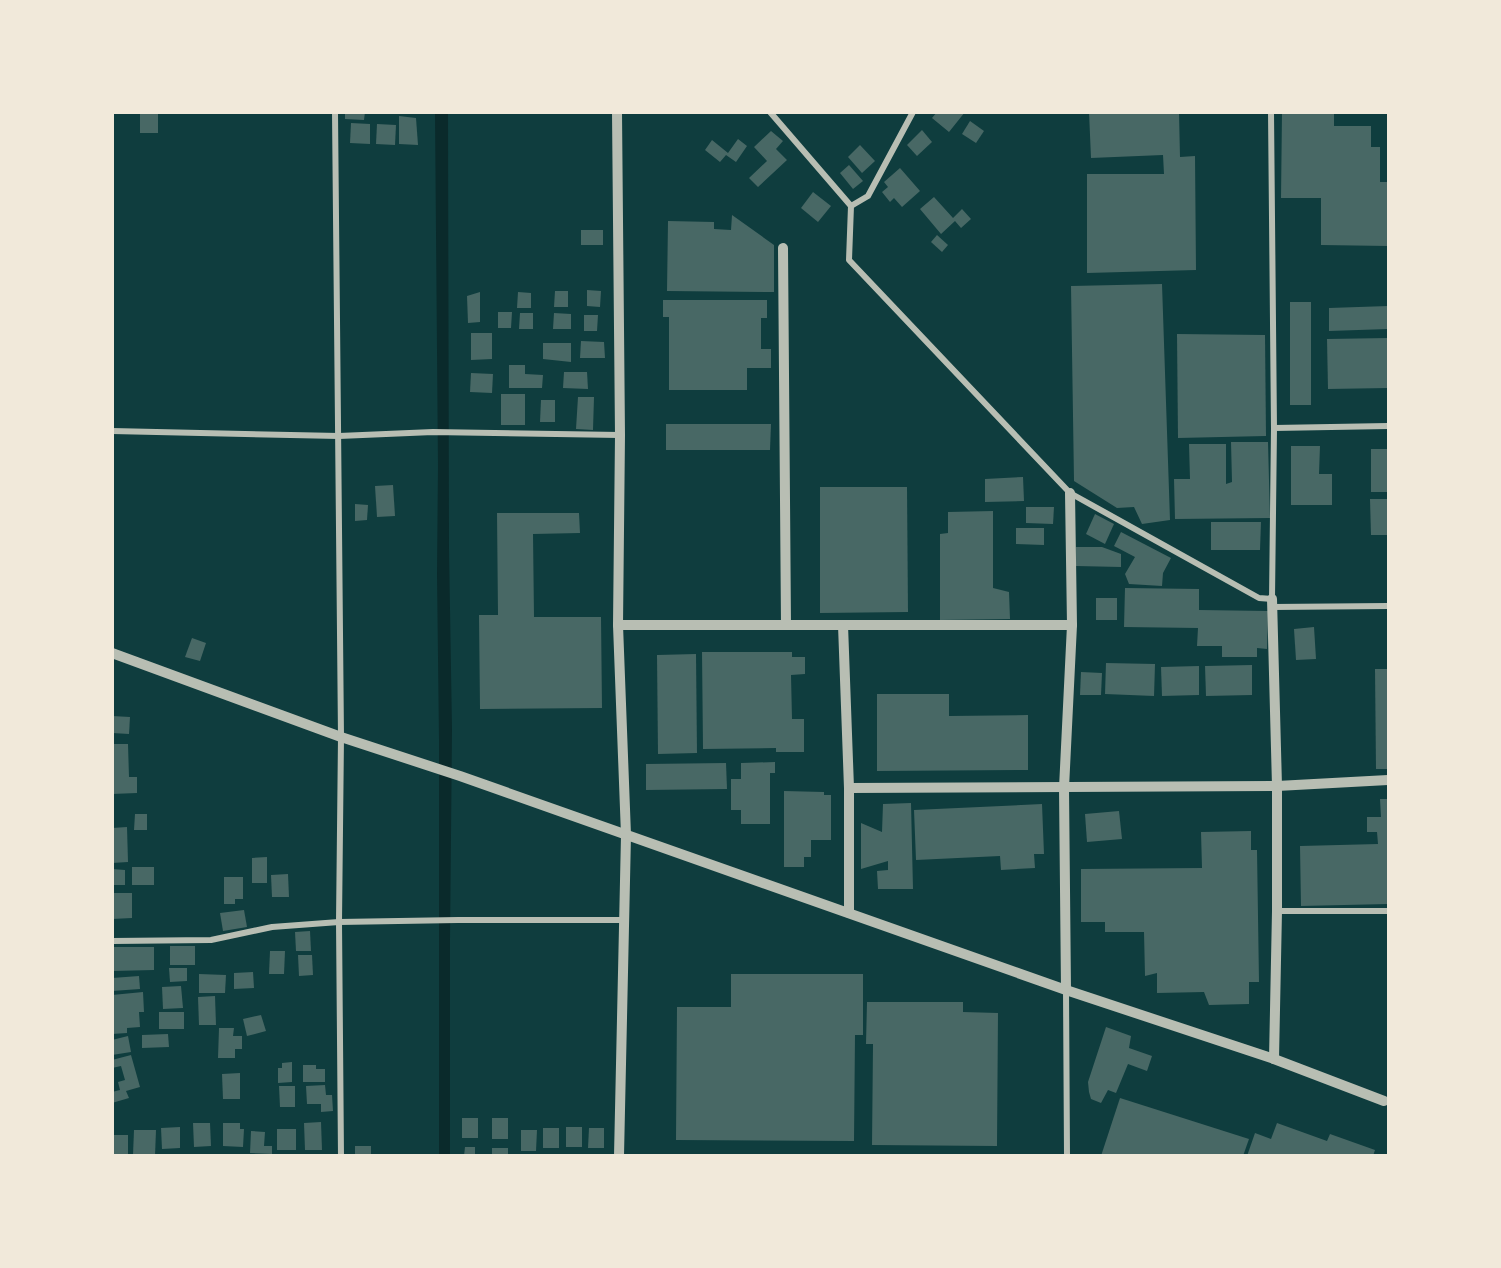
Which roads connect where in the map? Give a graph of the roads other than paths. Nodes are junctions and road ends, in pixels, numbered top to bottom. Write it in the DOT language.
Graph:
graph roads {
  1 [pos="335,112"];
  2 [pos="618,112"];
  3 [pos="770,112"];
  4 [pos="913,112"];
  5 [pos="1271,112"];
  6 [pos="851,206"];
  7 [pos="783,248"];
  8 [pos="1389,426"];
  9 [pos="1274,428"];
  10 [pos="112,432"];
  11 [pos="620,435"];
  12 [pos="339,436"];
  13 [pos="1070,493"];
  14 [pos="1272,603"];
  15 [pos="1389,606"];
  16 [pos="618,625"];
  17 [pos="786,625"];
  18 [pos="843,625"];
  19 [pos="1072,625"];
  20 [pos="112,653"];
  21 [pos="341,737"];
  22 [pos="1389,780"];
  23 [pos="1277,786"];
  24 [pos="849,788"];
  25 [pos="1064,788"];
  26 [pos="626,835"];
  27 [pos="1389,910"];
  28 [pos="1277,911"];
  29 [pos="849,913"];
  30 [pos="625,920"];
  31 [pos="339,922"];
  32 [pos="112,941"];
  33 [pos="1066,990"];
  34 [pos="1274,1059"];
  35 [pos="1383,1101"];
  36 [pos="341,1155"];
  37 [pos="619,1155"];
  38 [pos="1067,1155"];
  1 -- 12 [label="street"];
  2 -- 11 [label="street"];
  3 -- 6 [label="street"];
  4 -- 6 [label="street"];
  5 -- 9 [label="street"];
  6 -- 13 [label="street"];
  7 -- 17 [label="street"];
  8 -- 9 [label="street"];
  9 -- 14 [label="street"];
  10 -- 12 [label="street"];
  11 -- 12 [label="street"];
  11 -- 16 [label="street"];
  12 -- 21 [label="street"];
  13 -- 14 [label="street"];
  13 -- 19 [label="street"];
  14 -- 15 [label="street"];
  14 -- 23 [label="street"];
  16 -- 17 [label="street"];
  16 -- 26 [label="street"];
  17 -- 18 [label="street"];
  18 -- 19 [label="street"];
  18 -- 24 [label="street"];
  19 -- 25 [label="street"];
  20 -- 21 [label="street"];
  21 -- 26 [label="street"];
  21 -- 31 [label="street"];
  22 -- 23 [label="street"];
  23 -- 25 [label="street"];
  23 -- 28 [label="street"];
  24 -- 25 [label="street"];
  24 -- 29 [label="street"];
  25 -- 33 [label="street"];
  26 -- 29 [label="street"];
  26 -- 30 [label="street"];
  27 -- 28 [label="street"];
  28 -- 34 [label="street"];
  29 -- 33 [label="street"];
  30 -- 31 [label="street"];
  30 -- 37 [label="street"];
  31 -- 32 [label="street"];
  31 -- 36 [label="street"];
  33 -- 34 [label="street"];
  33 -- 38 [label="street"];
  34 -- 35 [label="street"];
}
